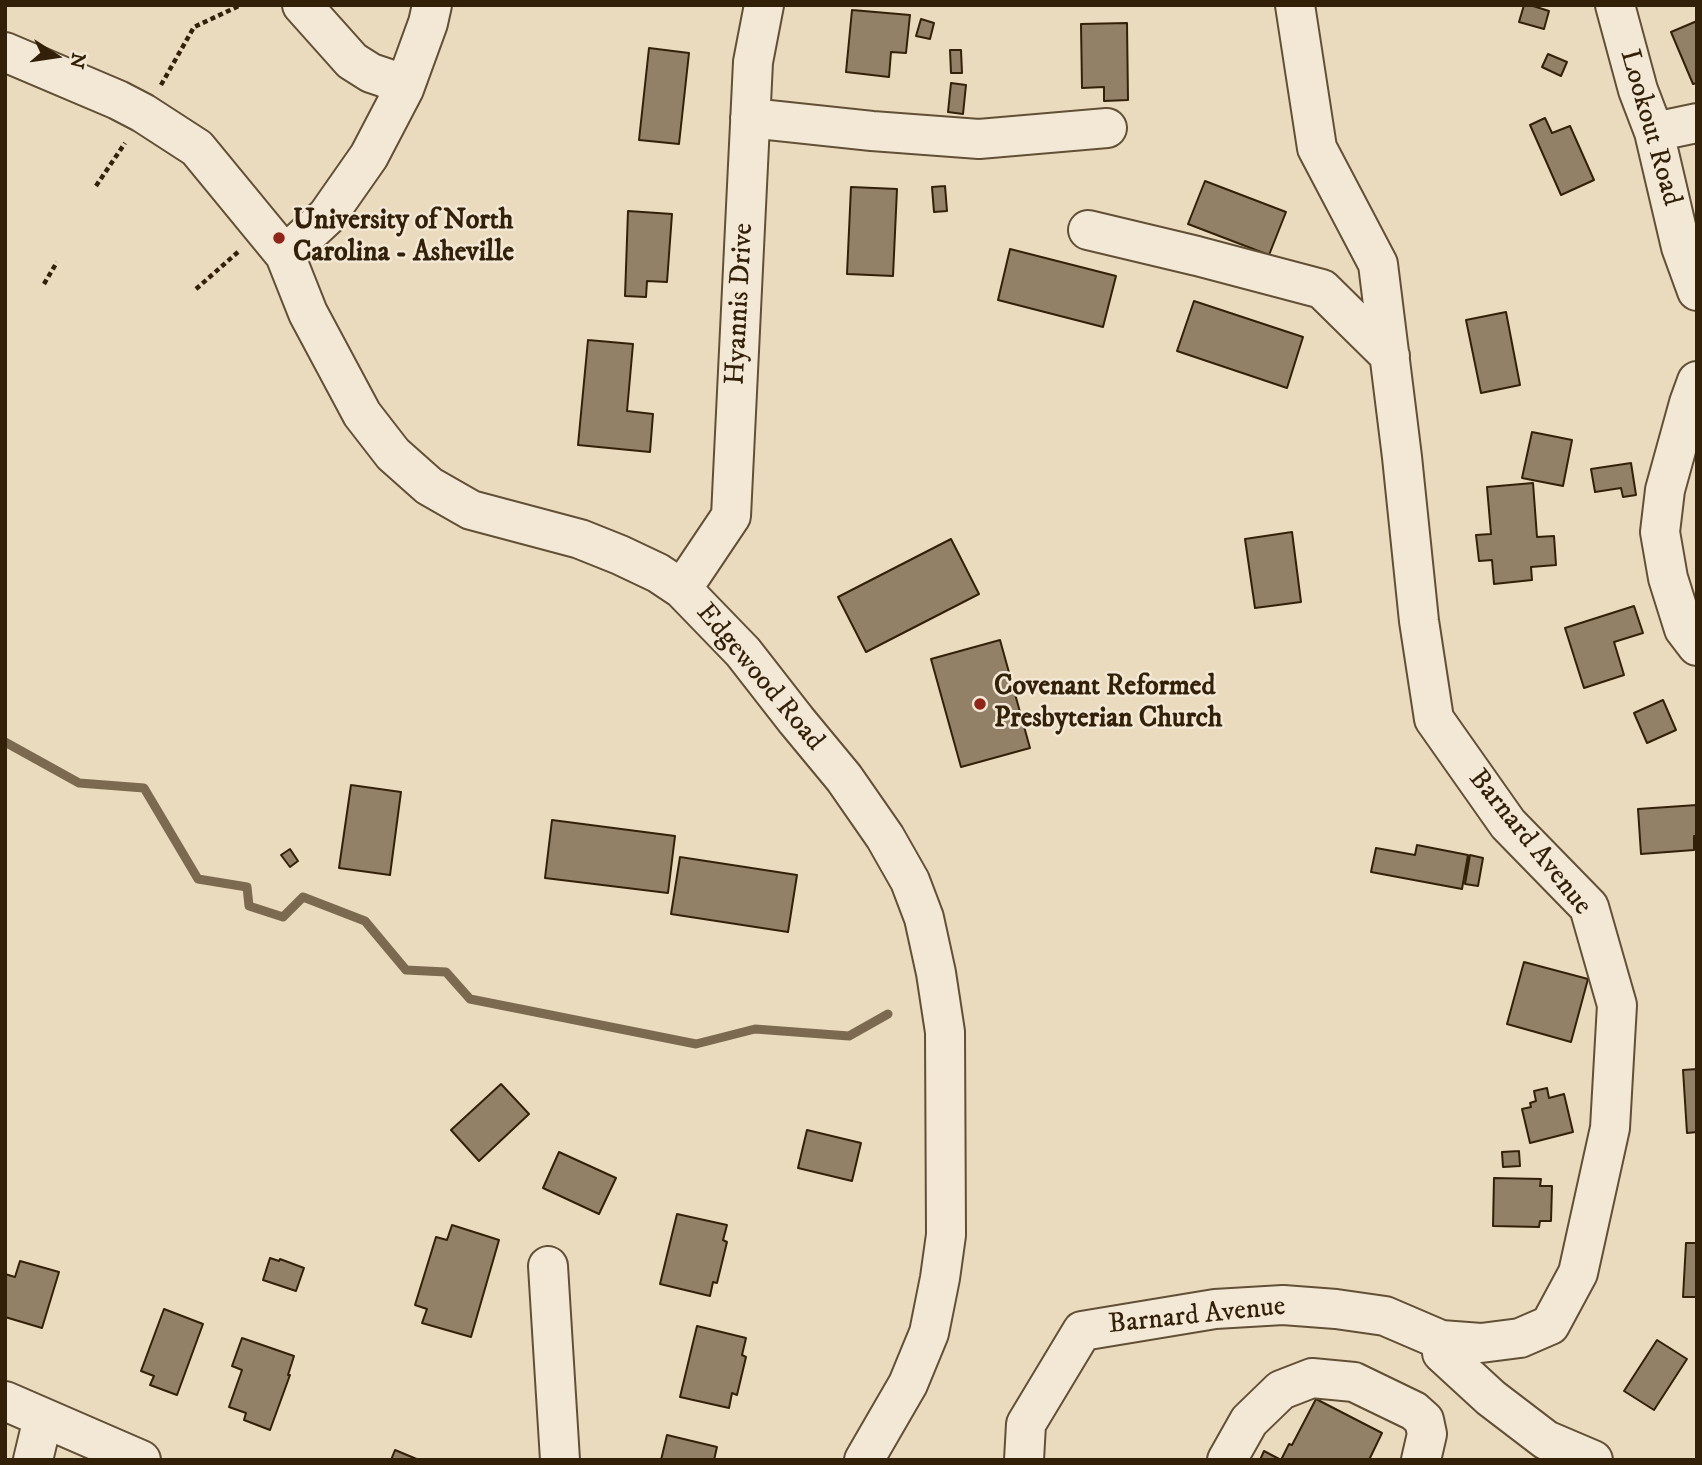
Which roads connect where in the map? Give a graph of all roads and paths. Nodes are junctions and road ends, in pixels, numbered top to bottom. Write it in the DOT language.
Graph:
graph roads {
  1 [pos="241,5"];
  2 [pos="302,5"];
  3 [pos="432,5"];
  4 [pos="764,5"];
  5 [pos="1295,5"];
  6 [pos="1615,5"];
  7 [pos="5,52"];
  8 [pos="160,86"];
  9 [pos="404,89"];
  10 [pos="750,118"];
  11 [pos="1697,123"];
  12 [pos="1107,128"];
  13 [pos="1654,132"];
  14 [pos="125,143"];
  15 [pos="96,186"];
  16 [pos="1088,230"];
  17 [pos="244,247"];
  18 [pos="285,255"];
  19 [pos="57,262"];
  20 [pos="44,284"];
  21 [pos="196,289"];
  22 [pos="1697,291"];
  23 [pos="1390,356"];
  24 [pos="1695,390"];
  25 [pos="682,589"];
  26 [pos="1697,646"];
  27 [pos="548,1266"];
  28 [pos="1441,1340"];
  29 [pos="5,1401"];
  30 [pos="43,1418"];
  31 [pos="33,1460"];
  32 [pos="141,1460"];
  33 [pos="560,1460"];
  34 [pos="864,1460"];
  35 [pos="1024,1460"];
  36 [pos="1227,1460"];
  37 [pos="1421,1460"];
  38 [pos="1593,1460"];
  1 -- 8 [label="path"];
  2 -- 9 [label="street"];
  3 -- 9 [label="street"];
  4 -- 10 [label="street, Hyannis Drive"];
  5 -- 23 [label="street, Barnard Avenue"];
  6 -- 13 [label="street, Lookout Road"];
  7 -- 18 [label="street, Edgewood Road"];
  9 -- 18 [label="street"];
  10 -- 12 [label="street"];
  10 -- 25 [label="street, Hyannis Drive"];
  11 -- 13 [label="street"];
  13 -- 22 [label="street, Lookout Road"];
  14 -- 15 [label="path"];
  16 -- 23 [label="street"];
  17 -- 21 [label="path"];
  18 -- 25 [label="street, Edgewood Road"];
  19 -- 20 [label="path"];
  23 -- 28 [label="street, Barnard Avenue"];
  24 -- 26 [label="street"];
  25 -- 34 [label="street, Edgewood Road"];
  27 -- 33 [label="street"];
  28 -- 35 [label="street, Barnard Avenue"];
  28 -- 38 [label="street"];
  29 -- 30 [label="street"];
  30 -- 31 [label="street"];
  30 -- 32 [label="street"];
  36 -- 37 [label="street"];
}
